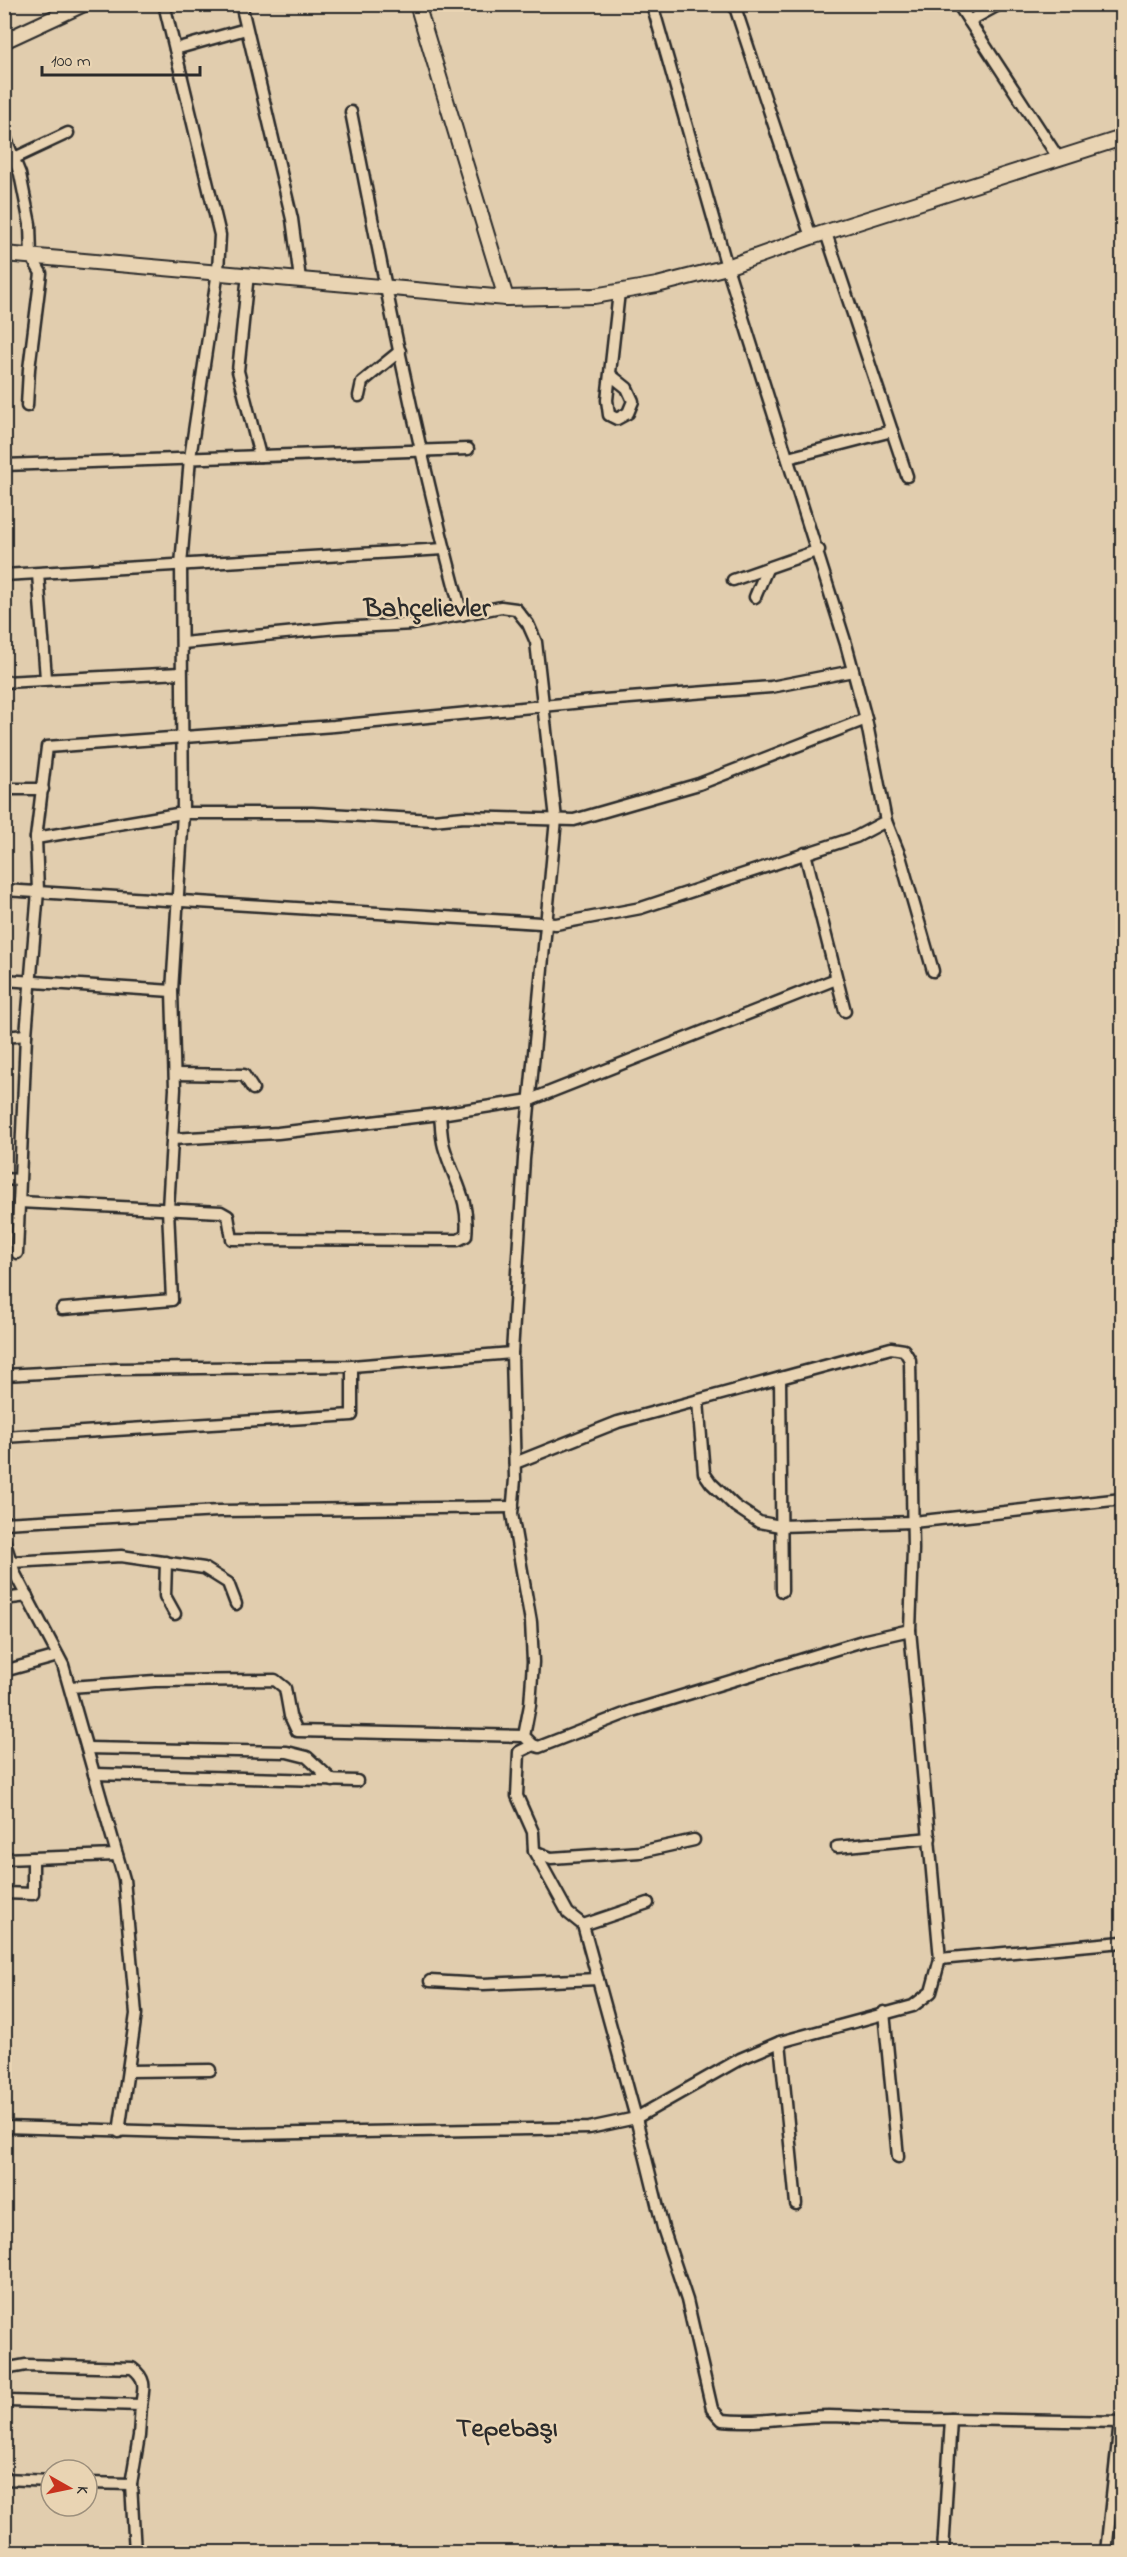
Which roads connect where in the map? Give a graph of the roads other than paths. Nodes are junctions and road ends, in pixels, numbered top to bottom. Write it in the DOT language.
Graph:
graph roads {
  1 [pos="84,4"];
  2 [pos="164,4"];
  3 [pos="241,4"];
  4 [pos="417,4"];
  5 [pos="652,4"];
  6 [pos="734,4"];
  7 [pos="958,4"];
  8 [pos="1000,4"];
  9 [pos="60,10"];
  10 [pos="969,21"];
  11 [pos="246,28"];
  12 [pos="4,41"];
  13 [pos="175,49"];
  14 [pos="351,112"];
  15 [pos="68,133"];
  16 [pos="4,134"];
  17 [pos="1121,140"];
  18 [pos="1059,159"];
  19 [pos="9,161"];
  20 [pos="826,232"];
  21 [pos="811,237"];
  22 [pos="4,254"];
  23 [pos="32,256"];
  24 [pos="727,267"];
  25 [pos="218,271"];
  26 [pos="248,274"];
  27 [pos="300,279"];
  28 [pos="386,287"];
  29 [pos="619,292"];
  30 [pos="506,298"];
  31 [pos="400,351"];
  32 [pos="612,376"];
  33 [pos="359,396"];
  34 [pos="27,406"];
  35 [pos="892,431"];
  36 [pos="422,449"];
  37 [pos="468,449"];
  38 [pos="260,456"];
  39 [pos="190,458"];
  40 [pos="788,458"];
  41 [pos="4,465"];
  42 [pos="907,476"];
  43 [pos="444,549"];
  44 [pos="819,550"];
  45 [pos="181,565"];
  46 [pos="767,569"];
  47 [pos="38,574"];
  48 [pos="4,575"];
  49 [pos="733,580"];
  50 [pos="755,597"];
  51 [pos="462,615"];
  52 [pos="183,643"];
  53 [pos="853,671"];
  54 [pos="181,673"];
  55 [pos="46,678"];
  56 [pos="4,682"];
  57 [pos="544,706"];
  58 [pos="866,719"];
  59 [pos="180,737"];
  60 [pos="4,789"];
  61 [pos="43,789"];
  62 [pos="183,813"];
  63 [pos="556,819"];
  64 [pos="886,821"];
  65 [pos="36,838"];
  66 [pos="805,853"];
  67 [pos="4,890"];
  68 [pos="38,891"];
  69 [pos="179,902"];
  70 [pos="548,921"];
  71 [pos="933,971"];
  72 [pos="836,979"];
  73 [pos="4,980"];
  74 [pos="30,980"];
  75 [pos="172,991"];
  76 [pos="845,1011"];
  77 [pos="26,1035"];
  78 [pos="4,1037"];
  79 [pos="175,1074"];
  80 [pos="253,1089"];
  81 [pos="530,1100"];
  82 [pos="440,1114"];
  83 [pos="172,1139"];
  84 [pos="4,1179"];
  85 [pos="19,1180"];
  86 [pos="19,1202"];
  87 [pos="168,1209"];
  88 [pos="16,1253"];
  89 [pos="62,1309"];
  90 [pos="512,1353"];
  91 [pos="352,1366"];
  92 [pos="4,1376"];
  93 [pos="780,1378"];
  94 [pos="698,1401"];
  95 [pos="4,1437"];
  96 [pos="515,1463"];
  97 [pos="1122,1499"];
  98 [pos="513,1508"];
  99 [pos="913,1522"];
  100 [pos="4,1523"];
  101 [pos="783,1526"];
  102 [pos="4,1540"];
  103 [pos="11,1562"];
  104 [pos="166,1562"];
  105 [pos="782,1591"];
  106 [pos="27,1596"];
  107 [pos="4,1599"];
  108 [pos="236,1604"];
  109 [pos="175,1614"];
  110 [pos="910,1630"];
  111 [pos="58,1656"];
  112 [pos="4,1671"];
  113 [pos="70,1687"];
  114 [pos="524,1736"];
  115 [pos="533,1745"];
  116 [pos="87,1748"];
  117 [pos="94,1774"];
  118 [pos="333,1780"];
  119 [pos="357,1781"];
  120 [pos="930,1838"];
  121 [pos="694,1840"];
  122 [pos="837,1846"];
  123 [pos="534,1851"];
  124 [pos="117,1855"];
  125 [pos="33,1858"];
  126 [pos="4,1859"];
  127 [pos="4,1893"];
  128 [pos="648,1903"];
  129 [pos="583,1925"];
  130 [pos="1122,1941"];
  131 [pos="940,1959"];
  132 [pos="598,1979"];
  133 [pos="430,1981"];
  134 [pos="884,2012"];
  135 [pos="780,2042"];
  136 [pos="210,2070"];
  137 [pos="128,2071"];
  138 [pos="636,2118"];
  139 [pos="4,2127"];
  140 [pos="119,2132"];
  141 [pos="898,2157"];
  142 [pos="796,2204"];
  143 [pos="4,2369"];
  144 [pos="9,2401"];
  145 [pos="141,2405"];
  146 [pos="951,2419"];
  147 [pos="1121,2422"];
  148 [pos="4,2479"];
  149 [pos="39,2480"];
  150 [pos="99,2483"];
  151 [pos="130,2484"];
  152 [pos="135,2553"];
  153 [pos="943,2553"];
  154 [pos="1106,2553"];
  1 -- 9 [label="street"];
  2 -- 13 [label="street"];
  3 -- 11 [label="street"];
  4 -- 30 [label="street"];
  5 -- 24 [label="street"];
  6 -- 21 [label="street"];
  7 -- 10 [label="street"];
  8 -- 10 [label="street"];
  9 -- 12 [label="street"];
  10 -- 18 [label="street"];
  11 -- 13 [label="street"];
  11 -- 27 [label="street"];
  13 -- 25 [label="street"];
  14 -- 28 [label="street"];
  15 -- 19 [label="street"];
  16 -- 19 [label="street"];
  17 -- 18 [label="street"];
  18 -- 20 [label="street"];
  19 -- 23 [label="street"];
  20 -- 21 [label="street"];
  20 -- 35 [label="street"];
  21 -- 24 [label="street"];
  22 -- 23 [label="street"];
  23 -- 25 [label="street"];
  23 -- 34 [label="street"];
  24 -- 29 [label="street"];
  24 -- 40 [label="street"];
  25 -- 26 [label="street"];
  25 -- 39 [label="street"];
  26 -- 27 [label="street"];
  26 -- 38 [label="street"];
  27 -- 28 [label="street"];
  28 -- 30 [label="street"];
  28 -- 31 [label="street"];
  29 -- 30 [label="street"];
  29 -- 32 [label="street"];
  31 -- 33 [label="street"];
  31 -- 36 [label="street"];
  35 -- 40 [label="street"];
  35 -- 42 [label="street"];
  36 -- 37 [label="street"];
  36 -- 38 [label="street"];
  36 -- 43 [label="street"];
  38 -- 39 [label="street"];
  39 -- 41 [label="street"];
  39 -- 45 [label="street"];
  40 -- 44 [label="street"];
  43 -- 45 [label="street"];
  43 -- 51 [label="street"];
  44 -- 46 [label="street"];
  44 -- 53 [label="street"];
  45 -- 47 [label="street"];
  45 -- 52 [label="street"];
  46 -- 49 [label="street"];
  46 -- 50 [label="street"];
  47 -- 48 [label="street"];
  47 -- 55 [label="street"];
  51 -- 52 [label="street"];
  51 -- 57 [label="street"];
  52 -- 54 [label="street"];
  53 -- 57 [label="street"];
  53 -- 58 [label="street"];
  54 -- 55 [label="street"];
  54 -- 59 [label="street"];
  55 -- 56 [label="street"];
  57 -- 59 [label="street"];
  57 -- 63 [label="street"];
  58 -- 63 [label="street"];
  58 -- 64 [label="street"];
  59 -- 61 [label="street"];
  59 -- 62 [label="street"];
  60 -- 61 [label="street"];
  61 -- 65 [label="street"];
  62 -- 63 [label="street"];
  62 -- 65 [label="street"];
  62 -- 69 [label="street"];
  63 -- 70 [label="street"];
  64 -- 66 [label="street"];
  64 -- 71 [label="street"];
  65 -- 68 [label="street"];
  66 -- 70 [label="street"];
  66 -- 72 [label="street"];
  67 -- 68 [label="street"];
  68 -- 69 [label="street"];
  68 -- 74 [label="street"];
  69 -- 70 [label="street"];
  69 -- 75 [label="street"];
  70 -- 81 [label="street"];
  72 -- 76 [label="street"];
  72 -- 81 [label="street"];
  73 -- 74 [label="street"];
  74 -- 75 [label="street"];
  74 -- 77 [label="street"];
  75 -- 79 [label="street"];
  77 -- 78 [label="street"];
  77 -- 85 [label="street"];
  79 -- 80 [label="street"];
  79 -- 83 [label="street"];
  81 -- 82 [label="street"];
  81 -- 90 [label="street"];
  82 -- 83 [label="street"];
  82 -- 87 [label="street"];
  83 -- 87 [label="street"];
  84 -- 85 [label="street"];
  85 -- 86 [label="street"];
  86 -- 87 [label="street"];
  86 -- 88 [label="street"];
  87 -- 89 [label="street"];
  90 -- 91 [label="street"];
  90 -- 96 [label="street"];
  91 -- 92 [label="street"];
  91 -- 95 [label="street"];
  93 -- 94 [label="street"];
  93 -- 99 [label="street"];
  93 -- 101 [label="street"];
  94 -- 96 [label="street"];
  94 -- 101 [label="street"];
  96 -- 98 [label="street"];
  97 -- 99 [label="street"];
  98 -- 100 [label="street"];
  98 -- 114 [label="street"];
  99 -- 101 [label="street"];
  99 -- 110 [label="street"];
  101 -- 105 [label="street"];
  102 -- 103 [label="street"];
  103 -- 104 [label="street"];
  103 -- 106 [label="street"];
  104 -- 108 [label="street"];
  104 -- 109 [label="street"];
  106 -- 107 [label="street"];
  106 -- 111 [label="street"];
  110 -- 115 [label="street"];
  110 -- 120 [label="street"];
  111 -- 112 [label="street"];
  111 -- 113 [label="street"];
  113 -- 114 [label="street"];
  113 -- 116 [label="street"];
  114 -- 115 [label="street"];
  115 -- 123 [label="street"];
  116 -- 117 [label="street"];
  116 -- 118 [label="street"];
  117 -- 118 [label="street"];
  117 -- 124 [label="street"];
  118 -- 119 [label="street"];
  120 -- 122 [label="street"];
  120 -- 131 [label="street"];
  121 -- 123 [label="street"];
  123 -- 129 [label="street"];
  124 -- 125 [label="street"];
  124 -- 137 [label="street"];
  125 -- 126 [label="street"];
  125 -- 127 [label="street"];
  128 -- 129 [label="street"];
  129 -- 132 [label="street"];
  130 -- 131 [label="street"];
  131 -- 134 [label="street"];
  132 -- 133 [label="street"];
  132 -- 138 [label="street"];
  134 -- 135 [label="street"];
  134 -- 141 [label="street"];
  135 -- 138 [label="street"];
  135 -- 142 [label="street"];
  136 -- 137 [label="street"];
  137 -- 140 [label="street"];
  138 -- 140 [label="street"];
  138 -- 146 [label="street"];
  139 -- 140 [label="street"];
  143 -- 145 [label="street"];
  144 -- 145 [label="street"];
  145 -- 151 [label="street"];
  146 -- 147 [label="street"];
  146 -- 153 [label="street"];
  147 -- 154 [label="street"];
  148 -- 149 [label="street"];
  150 -- 151 [label="street"];
  151 -- 152 [label="street"];
}
